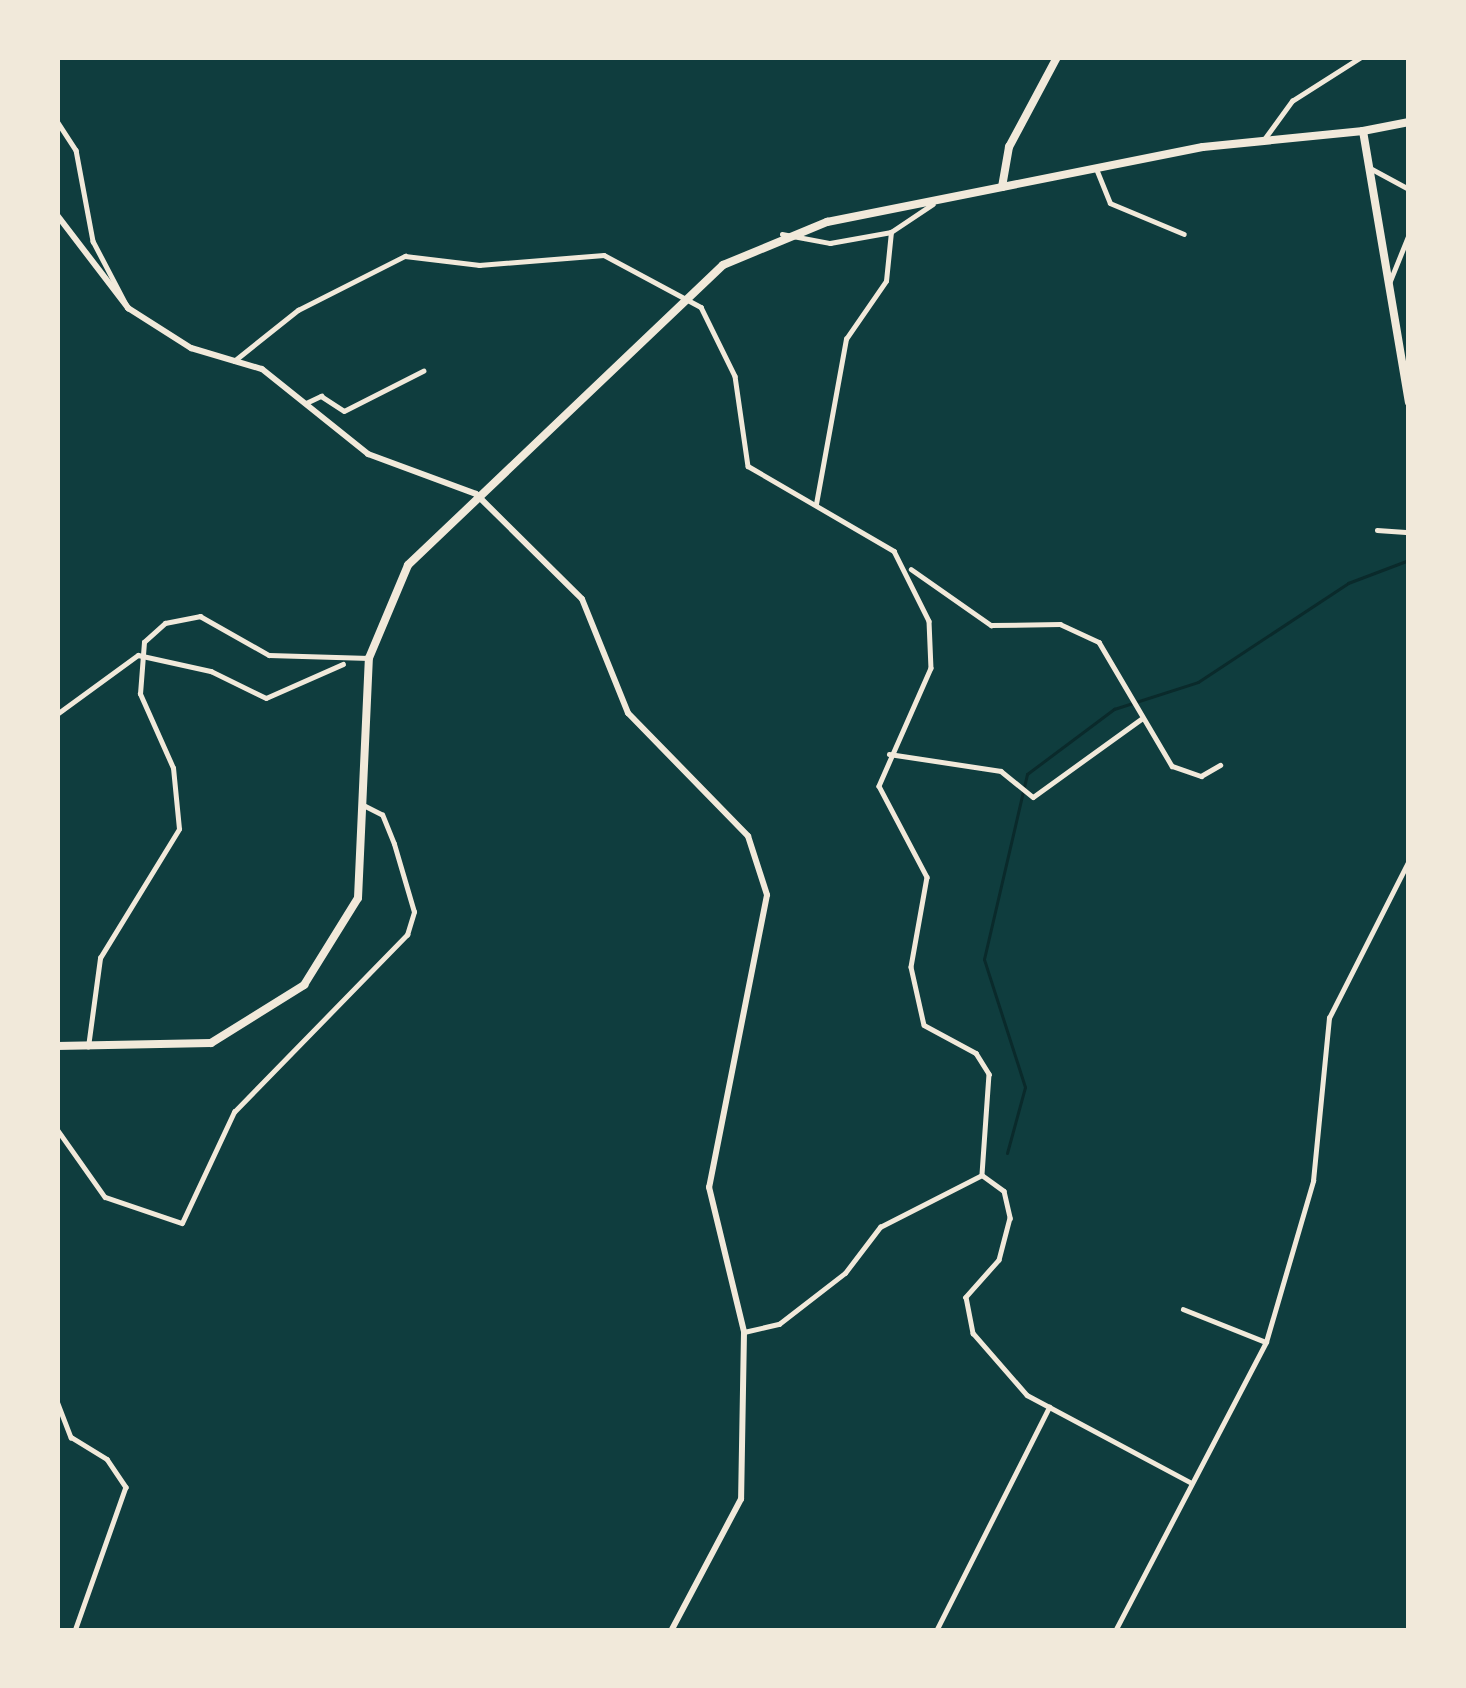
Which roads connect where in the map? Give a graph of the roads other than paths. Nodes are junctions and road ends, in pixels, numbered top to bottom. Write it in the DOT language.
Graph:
graph roads {
  1 [pos="1057,57"];
  2 [pos="1360,57"];
  3 [pos="57,122"];
  4 [pos="1409,122"];
  5 [pos="1363,131"];
  6 [pos="1265,138"];
  7 [pos="1366,166"];
  8 [pos="1097,170"];
  9 [pos="1002,187"];
  10 [pos="1409,189"];
  11 [pos="936,199"];
  12 [pos="57,215"];
  13 [pos="890,232"];
  14 [pos="782,234"];
  15 [pos="1409,234"];
  16 [pos="1184,235"];
  17 [pos="1386,286"];
  18 [pos="684,301"];
  19 [pos="128,308"];
  20 [pos="234,361"];
  21 [pos="423,370"];
  22 [pos="1407,376"];
  23 [pos="1409,402"];
  24 [pos="307,403"];
  25 [pos="476,494"];
  26 [pos="816,505"];
  27 [pos="1377,530"];
  28 [pos="1409,532"];
  29 [pos="911,569"];
  30 [pos="138,655"];
  31 [pos="369,658"];
  32 [pos="344,663"];
  33 [pos="57,714"];
  34 [pos="1140,715"];
  35 [pos="889,754"];
  36 [pos="1220,765"];
  37 [pos="364,806"];
  38 [pos="1409,860"];
  39 [pos="57,1046"];
  40 [pos="88,1048"];
  41 [pos="57,1129"];
  42 [pos="982,1175"];
  43 [pos="1183,1309"];
  44 [pos="744,1332"];
  45 [pos="1266,1342"];
  46 [pos="57,1402"];
  47 [pos="1049,1407"];
  48 [pos="1192,1483"];
  49 [pos="75,1631"];
  50 [pos="671,1631"];
  51 [pos="936,1631"];
  52 [pos="1115,1631"];
  1 -- 9 [label="main road"];
  2 -- 6 [label="street"];
  3 -- 19 [label="street"];
  4 -- 5 [label="main road"];
  5 -- 6 [label="main road"];
  5 -- 7 [label="main road"];
  6 -- 8 [label="main road"];
  7 -- 10 [label="street"];
  7 -- 17 [label="main road"];
  8 -- 9 [label="main road"];
  8 -- 16 [label="street"];
  9 -- 11 [label="main road"];
  11 -- 13 [label="street"];
  11 -- 14 [label="main road"];
  12 -- 19 [label="main road"];
  13 -- 14 [label="street"];
  13 -- 26 [label="street"];
  14 -- 18 [label="main road"];
  15 -- 17 [label="street"];
  17 -- 22 [label="main road"];
  18 -- 20 [label="street"];
  18 -- 25 [label="main road"];
  18 -- 26 [label="street"];
  19 -- 20 [label="main road"];
  20 -- 24 [label="main road"];
  21 -- 24 [label="street"];
  22 -- 23 [label="main road"];
  24 -- 25 [label="main road"];
  25 -- 31 [label="main road"];
  25 -- 44 [label="main road"];
  26 -- 29 [label="street"];
  27 -- 28 [label="street"];
  29 -- 34 [label="street"];
  29 -- 35 [label="street"];
  30 -- 32 [label="street"];
  30 -- 32 [label="street"];
  30 -- 33 [label="street"];
  30 -- 40 [label="street"];
  31 -- 32 [label="street"];
  31 -- 37 [label="main road"];
  34 -- 35 [label="street"];
  34 -- 36 [label="street"];
  35 -- 42 [label="street"];
  37 -- 40 [label="main road"];
  37 -- 41 [label="street"];
  38 -- 45 [label="street"];
  39 -- 40 [label="main road"];
  42 -- 44 [label="street"];
  42 -- 47 [label="street"];
  43 -- 45 [label="street"];
  44 -- 50 [label="main road"];
  45 -- 48 [label="street"];
  46 -- 49 [label="street"];
  47 -- 48 [label="street"];
  47 -- 51 [label="street"];
  48 -- 52 [label="street"];
}
